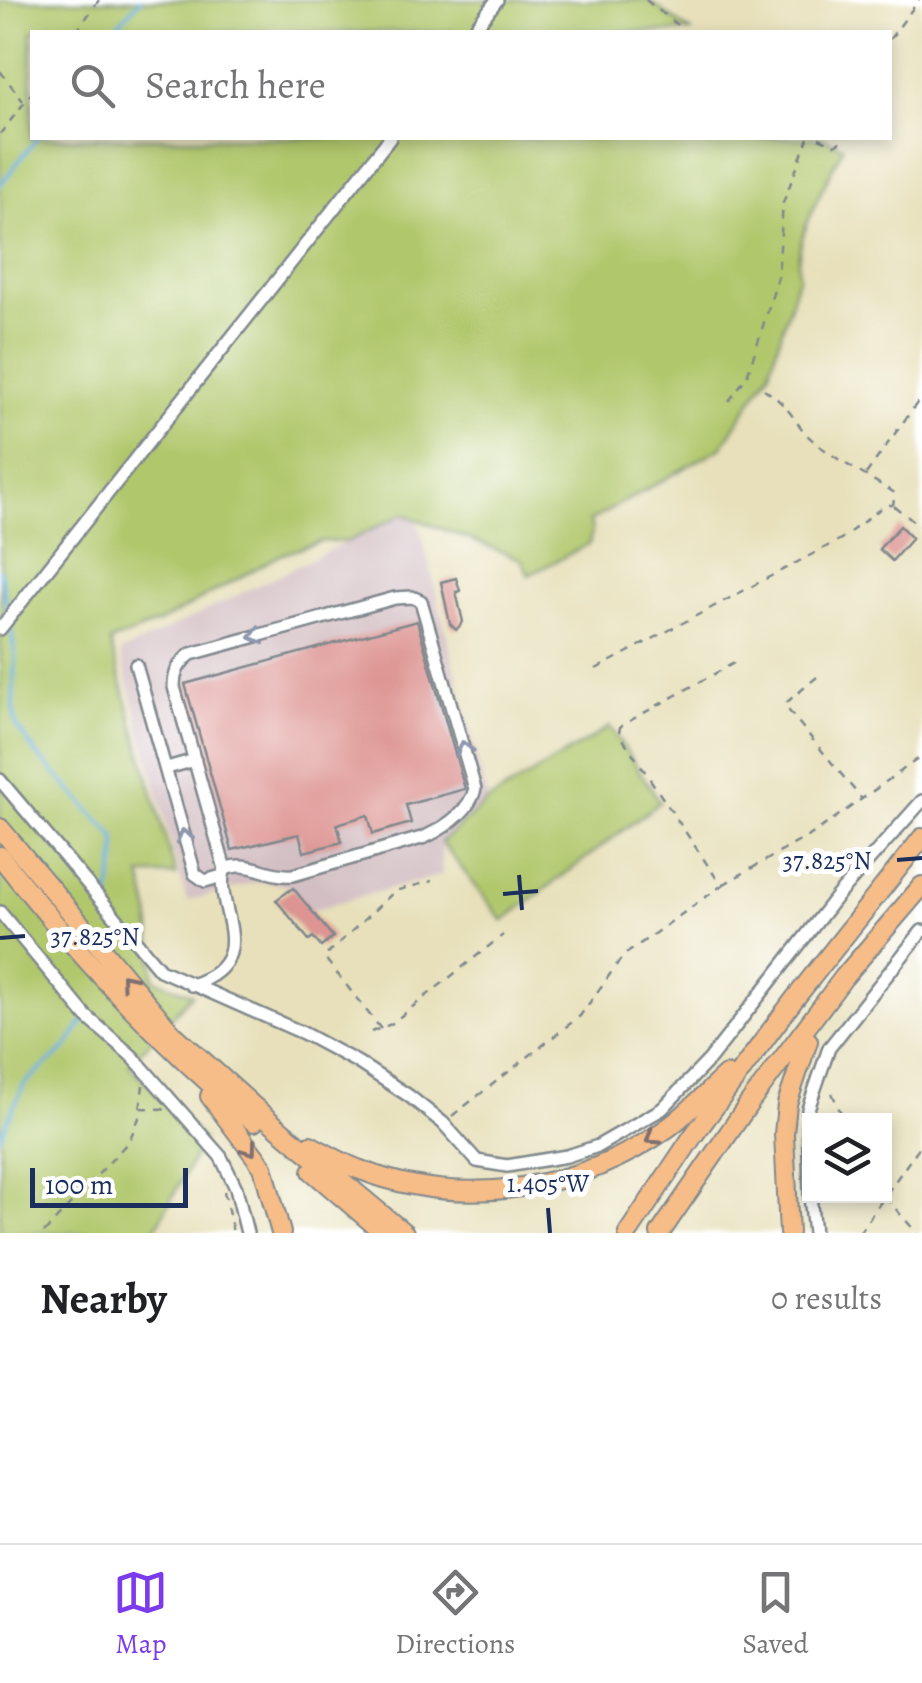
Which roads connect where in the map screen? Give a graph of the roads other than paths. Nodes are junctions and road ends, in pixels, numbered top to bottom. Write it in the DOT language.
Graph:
graph roads {
  1 [pos="497,0"];
  2 [pos="474,30"];
  3 [pos="388,140"];
  4 [pos="0,629"];
  5 [pos="136,665"];
  6 [pos="195,760"];
  7 [pos="166,768"];
  8 [pos="0,780"];
  9 [pos="922,801"];
  10 [pos="0,828"];
  11 [pos="922,838"];
  12 [pos="0,856"];
  13 [pos="896,867"];
  14 [pos="224,872"];
  15 [pos="922,886"];
  16 [pos="908,903"];
  17 [pos="0,912"];
  18 [pos="922,931"];
  19 [pos="191,985"];
  20 [pos="808,1042"];
  21 [pos="167,1048"];
  22 [pos="726,1075"];
  23 [pos="808,1113"];
  24 [pos="271,1122"];
  25 [pos="811,1203"];
  26 [pos="246,1233"];
  27 [pos="281,1233"];
  28 [pos="384,1233"];
  29 [pos="404,1233"];
  30 [pos="620,1233"];
  31 [pos="628,1233"];
  32 [pos="660,1233"];
  33 [pos="668,1233"];
  34 [pos="789,1233"];
  35 [pos="814,1233"];
  1 -- 2 [label="lane"];
  3 -- 4 [label="lane"];
  5 -- 7 [label="lane"];
  6 -- 7 [label="lane"];
  6 -- 14 [label="lane"];
  14 -- 6 [label="lane, one-way"];
  14 -- 7 [label="lane, one-way"];
  8 -- 19 [label="lane"];
  9 -- 19 [label="lane"];
  24 -- 10 [label="highway, one-way"];
  11 -- 13 [label="highway"];
  12 -- 21 [label="highway"];
  13 -- 22 [label="highway"];
  13 -- 31 [label="highway"];
  14 -- 19 [label="lane"];
  15 -- 16 [label="highway"];
  16 -- 20 [label="highway"];
  16 -- 32 [label="highway"];
  17 -- 26 [label="lane"];
  18 -- 23 [label="lane"];
  20 -- 33 [label="highway"];
  20 -- 34 [label="highway"];
  21 -- 27 [label="highway, one-way"];
  21 -- 28 [label="highway"];
  22 -- 24 [label="highway, one-way"];
  22 -- 30 [label="highway"];
  24 -- 29 [label="highway"];
  25 -- 35 [label="lane"];
}
